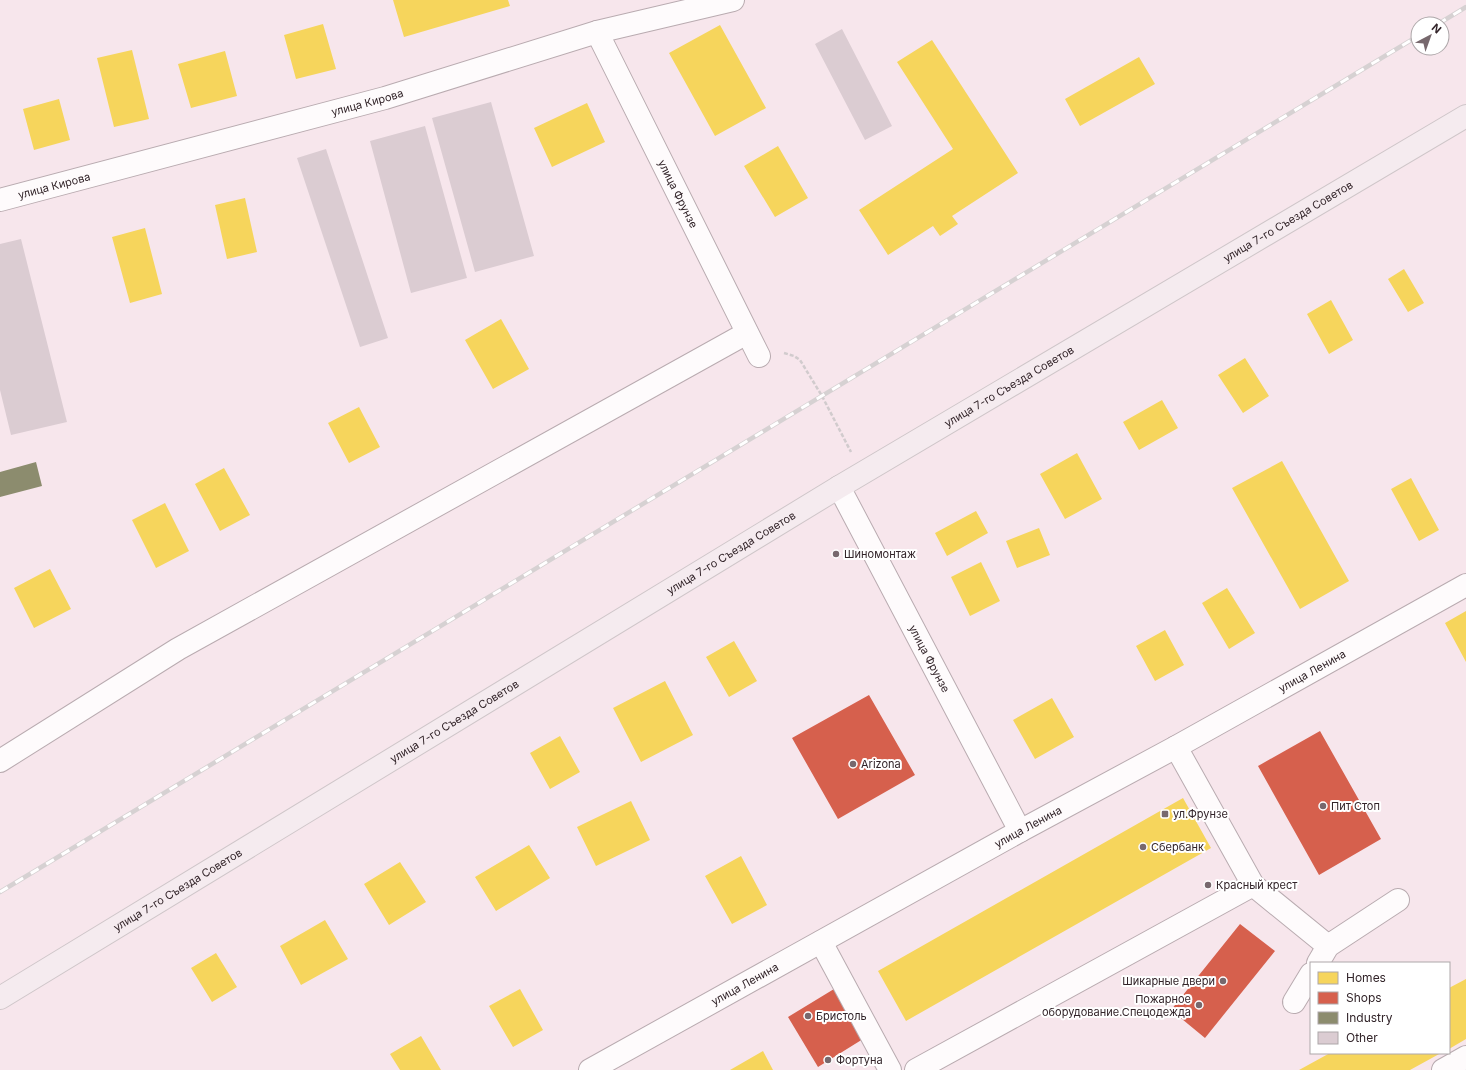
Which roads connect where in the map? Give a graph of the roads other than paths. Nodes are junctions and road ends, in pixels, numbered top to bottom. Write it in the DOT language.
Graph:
graph roads {
  1 [pos="733,0"];
  2 [pos="597,32"];
  3 [pos="1466,116"];
  4 [pos="0,200"];
  5 [pos="747,333"];
  6 [pos="759,356"];
  7 [pos="839,487"];
  8 [pos="1466,585"];
  9 [pos="1176,747"];
  10 [pos="0,761"];
  11 [pos="1020,831"];
  12 [pos="1253,885"];
  13 [pos="1398,900"];
  14 [pos="821,942"];
  15 [pos="1323,955"];
  16 [pos="1310,976"];
  17 [pos="0,998"];
  18 [pos="1294,1002"];
  19 [pos="1466,1057"];
  20 [pos="590,1070"];
  21 [pos="890,1070"];
  22 [pos="916,1070"];
  23 [pos="1443,1070"];
  1 -- 2 [label="street, улица Кирова"];
  2 -- 4 [label="street, улица Кирова"];
  2 -- 5 [label="street, улица Фрунзе"];
  3 -- 7 [label="main road, улица 7-го Съезда Советов"];
  5 -- 6 [label="street, улица Фрунзе"];
  5 -- 10 [label="street"];
  7 -- 11 [label="street, улица Фрунзе"];
  7 -- 17 [label="main road, улица 7-го Съезда Советов"];
  8 -- 9 [label="street, улица Ленина"];
  9 -- 11 [label="street, улица Ленина"];
  9 -- 12 [label="street"];
  11 -- 14 [label="street, улица Ленина"];
  12 -- 15 [label="street"];
  12 -- 22 [label="street"];
  13 -- 15 [label="street"];
  14 -- 20 [label="street, улица Ленина"];
  14 -- 21 [label="street"];
  16 -- 18 [label="street"];
  19 -- 23 [label="street"];
}
